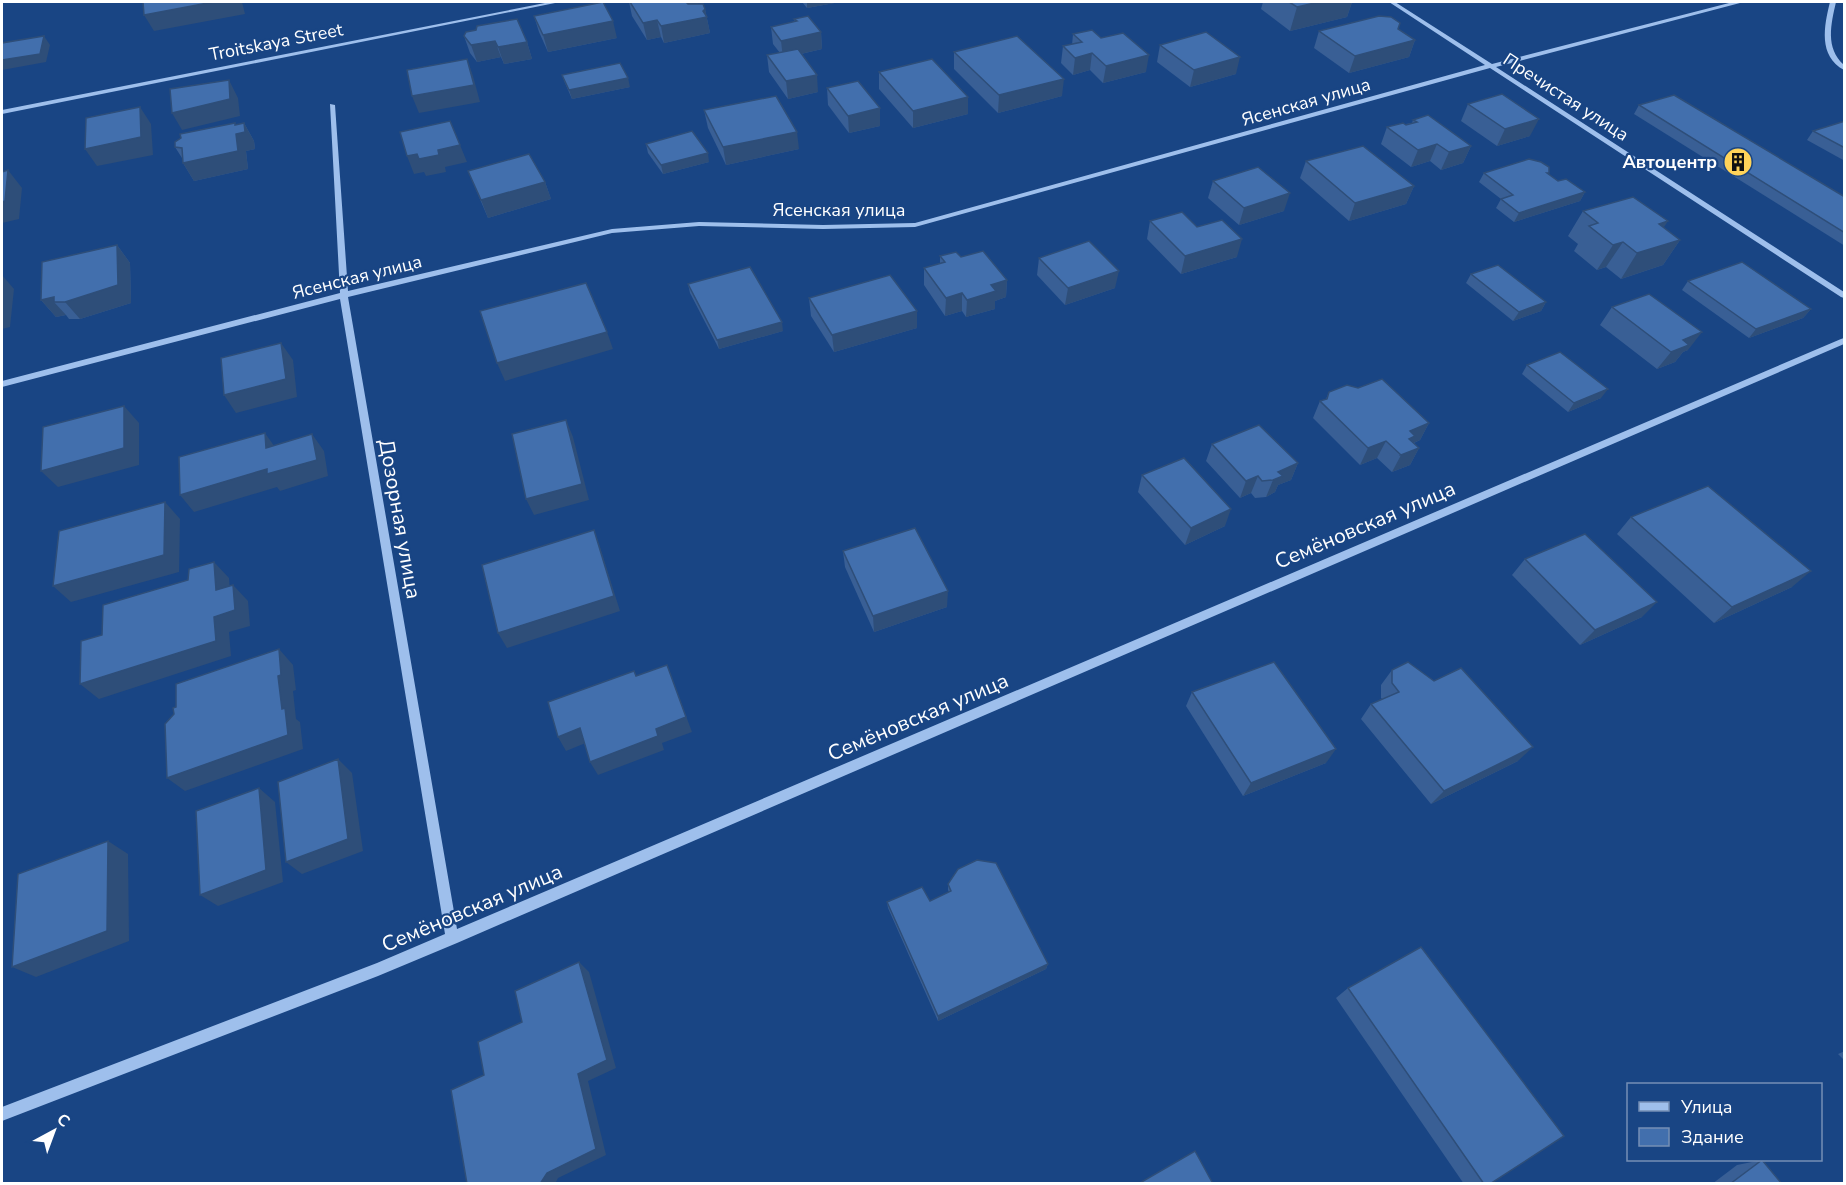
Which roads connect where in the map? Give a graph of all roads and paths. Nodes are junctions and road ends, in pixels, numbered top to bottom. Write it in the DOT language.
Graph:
graph roads {
  1 [pos="557,2"];
  2 [pos="1392,2"];
  3 [pos="1738,2"];
  4 [pos="1833,2"];
  5 [pos="1491,66"];
  6 [pos="1845,68"];
  7 [pos="332,105"];
  8 [pos="2,112"];
  9 [pos="1845,295"];
  10 [pos="344,296"];
  11 [pos="1845,341"];
  12 [pos="2,384"];
  13 [pos="452,938"];
  14 [pos="2,1114"];
  1 -- 8 [label="street, Troitskaya Street"];
  2 -- 5 [label="street, Пречистая улица"];
  3 -- 5 [label="street, Ясенская улица"];
  4 -- 6 [label="street"];
  5 -- 9 [label="street, Пречистая улица"];
  5 -- 10 [label="street, Ясенская улица"];
  7 -- 10 [label="street, Дозорная улица"];
  10 -- 12 [label="street, Ясенская улица"];
  10 -- 13 [label="street, Дозорная улица"];
  11 -- 13 [label="street, Семёновская улица"];
  13 -- 14 [label="street, Семёновская улица"];
}
